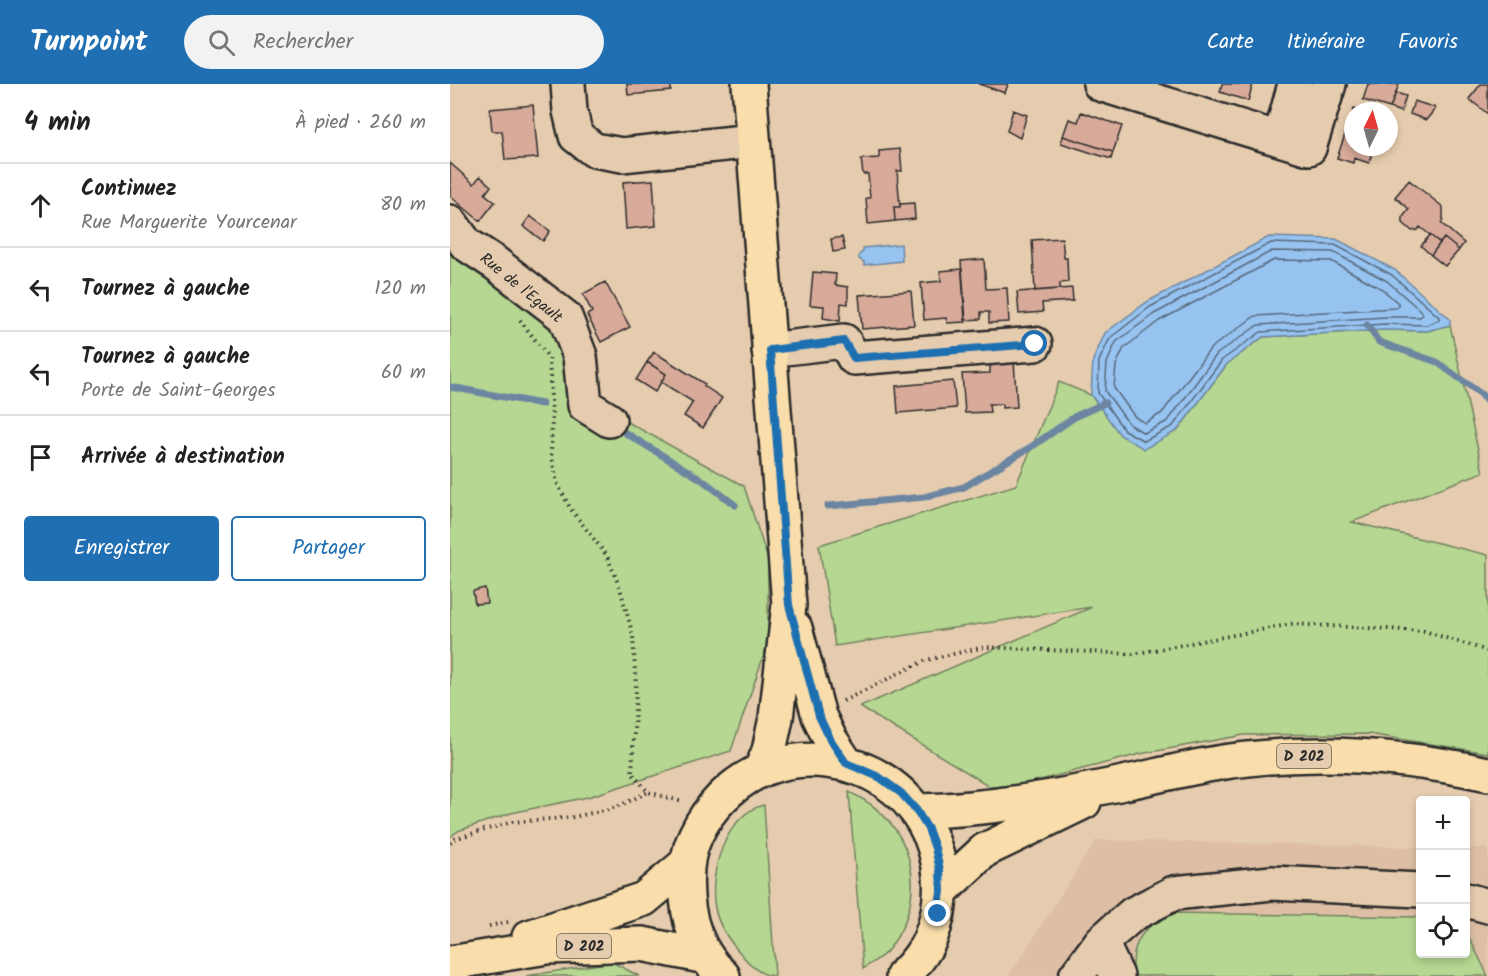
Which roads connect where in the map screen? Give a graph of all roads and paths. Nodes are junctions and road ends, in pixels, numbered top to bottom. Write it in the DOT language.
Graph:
graph roads {
  1 [pos="568,84"];
  2 [pos="749,84"];
  3 [pos="1100,84"];
  4 [pos="1295,84"];
  5 [pos="1329,84"];
  6 [pos="1280,139"];
  7 [pos="753,141"];
  8 [pos="450,222"];
  9 [pos="516,316"];
  10 [pos="1035,344"];
  11 [pos="770,350"];
  12 [pos="609,420"];
  13 [pos="789,605"];
  14 [pos="1488,651"];
  15 [pos="819,716"];
  16 [pos="846,763"];
  17 [pos="761,770"];
  18 [pos="1488,774"];
  19 [pos="1120,784"];
  20 [pos="648,792"];
  21 [pos="689,804"];
  22 [pos="917,811"];
  23 [pos="450,843"];
  24 [pos="687,863"];
  25 [pos="1416,890"];
  26 [pos="941,891"];
  27 [pos="1470,901"];
  28 [pos="1488,906"];
  29 [pos="1101,942"];
  30 [pos="456,961"];
  31 [pos="715,967"];
  32 [pos="903,976"];
  33 [pos="1076,976"];
  34 [pos="1117,976"];
  1 -- 7 [label="street"];
  2 -- 7 [label="main road"];
  3 -- 6 [label="street"];
  4 -- 6 [label="street"];
  5 -- 6 [label="street"];
  7 -- 11 [label="main road"];
  8 -- 12 [label="street, Rue de l'Egault"];
  9 -- 20 [label="path"];
  10 -- 11 [label="street"];
  11 -- 13 [label="main road"];
  13 -- 15 [label="main road"];
  13 -- 17 [label="main road"];
  14 -- 15 [label="path"];
  15 -- 16 [label="main road"];
  16 -- 17 [label="main road"];
  16 -- 22 [label="main road"];
  17 -- 24 [label="main road"];
  18 -- 19 [label="main road, D 202"];
  19 -- 22 [label="main road, D 202"];
  19 -- 26 [label="main road, D 202"];
  20 -- 21 [label="path"];
  20 -- 23 [label="path"];
  22 -- 26 [label="main road"];
  24 -- 30 [label="main road, D 202"];
  24 -- 31 [label="main road"];
  25 -- 29 [label="street"];
  26 -- 32 [label="main road"];
  27 -- 28 [label="street"];
  29 -- 33 [label="street"];
  29 -- 34 [label="street"];
  30 -- 31 [label="main road, D 202"];
}
